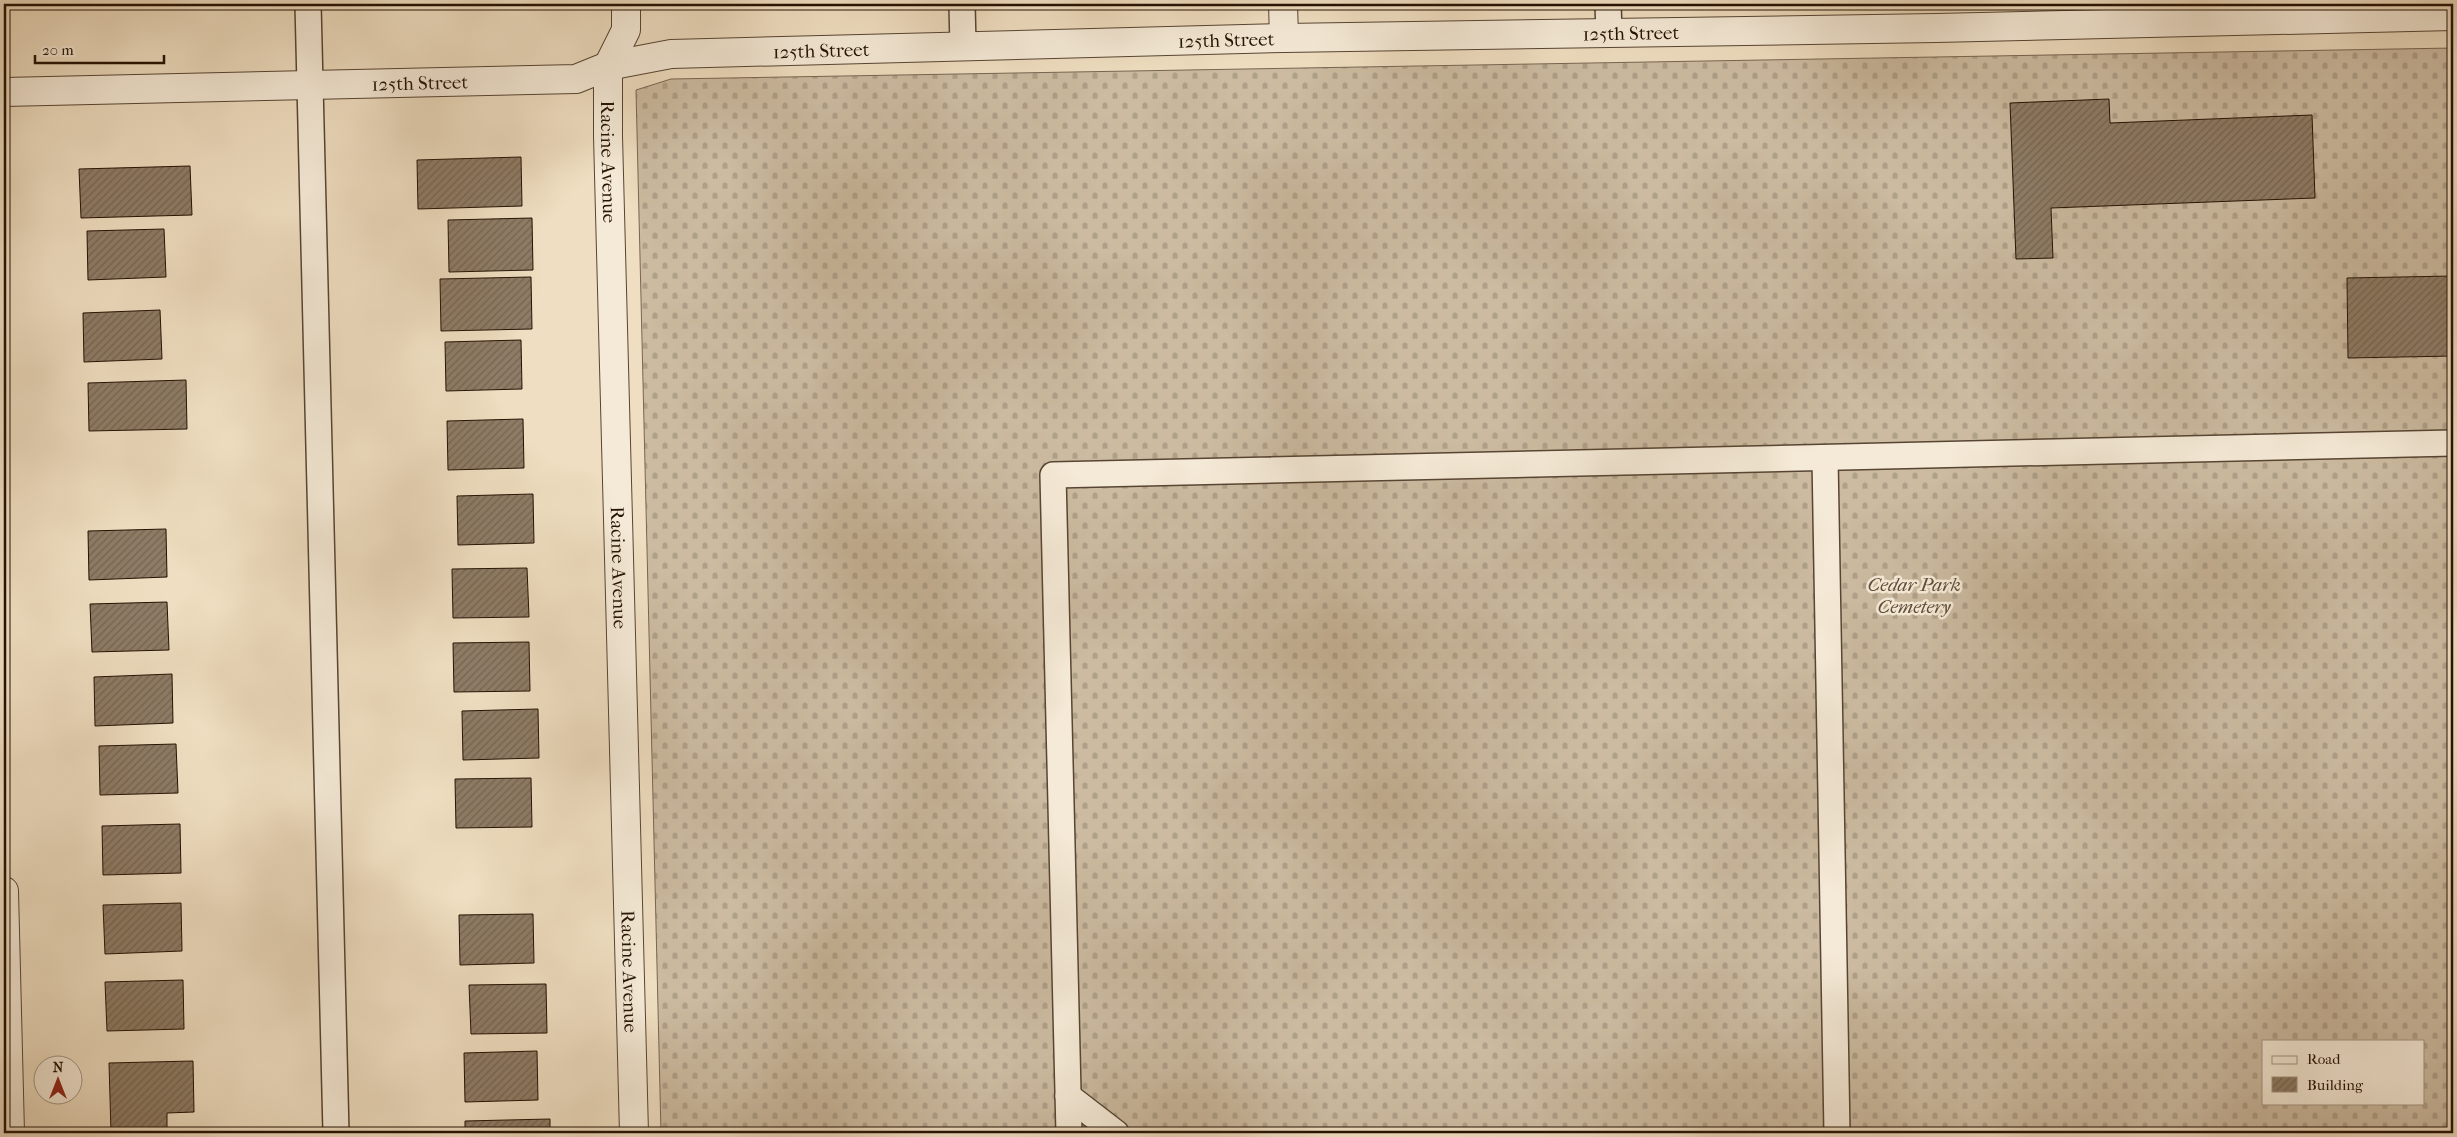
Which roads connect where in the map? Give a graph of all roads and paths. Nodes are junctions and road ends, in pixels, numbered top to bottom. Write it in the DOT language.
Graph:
graph roads {
  1 [pos="308,4"];
  2 [pos="626,4"];
  3 [pos="962,4"];
  4 [pos="1283,4"];
  5 [pos="1608,4"];
  6 [pos="2261,12"];
  7 [pos="1936,16"];
  8 [pos="2453,16"];
  9 [pos="1610,33"];
  10 [pos="1284,38"];
  11 [pos="963,46"];
  12 [pos="608,66"];
  13 [pos="311,85"];
  14 [pos="4,92"];
  15 [pos="2453,443"];
  16 [pos="1825,458"];
  17 [pos="4,891"];
  18 [pos="1068,1096"];
  19 [pos="10,1133"];
  20 [pos="336,1133"];
  21 [pos="634,1133"];
  22 [pos="1069,1133"];
  23 [pos="1116,1133"];
  24 [pos="1837,1133"];
  1 -- 13 [label="lane"];
  2 -- 12 [label="street, Racine Avenue"];
  3 -- 11 [label="lane"];
  4 -- 10 [label="street"];
  5 -- 9 [label="lane"];
  6 -- 7 [label="street, 125th Street"];
  6 -- 8 [label="street, 125th Street"];
  7 -- 9 [label="street, 125th Street"];
  9 -- 10 [label="street, 125th Street"];
  10 -- 11 [label="street, 125th Street"];
  11 -- 12 [label="street, 125th Street"];
  12 -- 13 [label="street, 125th Street"];
  12 -- 21 [label="street, Racine Avenue"];
  13 -- 14 [label="street, 125th Street"];
  13 -- 20 [label="lane"];
  15 -- 16 [label="lane"];
  16 -- 18 [label="lane"];
  16 -- 24 [label="lane"];
  17 -- 19 [label="street"];
  18 -- 22 [label="lane"];
  18 -- 23 [label="lane"];
}
